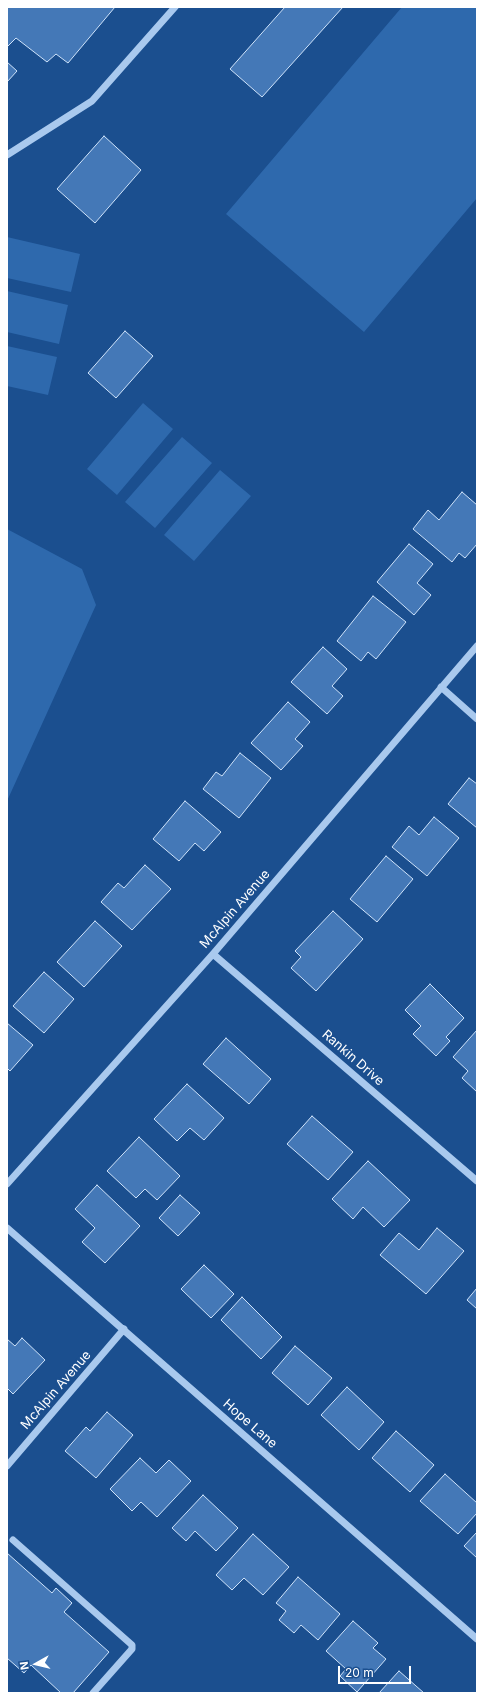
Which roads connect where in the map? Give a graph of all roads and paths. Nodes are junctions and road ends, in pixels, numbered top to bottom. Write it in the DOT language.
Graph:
graph roads {
  1 [pos="176,7"];
  2 [pos="7,155"];
  3 [pos="477,646"];
  4 [pos="441,687"];
  5 [pos="477,719"];
  6 [pos="213,954"];
  7 [pos="477,1181"];
  8 [pos="7,1184"];
  9 [pos="7,1228"];
  10 [pos="124,1329"];
  11 [pos="7,1466"];
  12 [pos="13,1540"];
  13 [pos="477,1639"];
  14 [pos="93,1693"];
  1 -- 2 [label="street"];
  3 -- 4 [label="street, McAlpin Avenue"];
  4 -- 5 [label="street"];
  4 -- 6 [label="street, McAlpin Avenue"];
  6 -- 7 [label="street, Rankin Drive"];
  6 -- 8 [label="street, McAlpin Avenue"];
  9 -- 10 [label="street, Hope Lane"];
  10 -- 11 [label="street, McAlpin Avenue"];
  10 -- 13 [label="street, Hope Lane"];
  12 -- 14 [label="street"];
}
